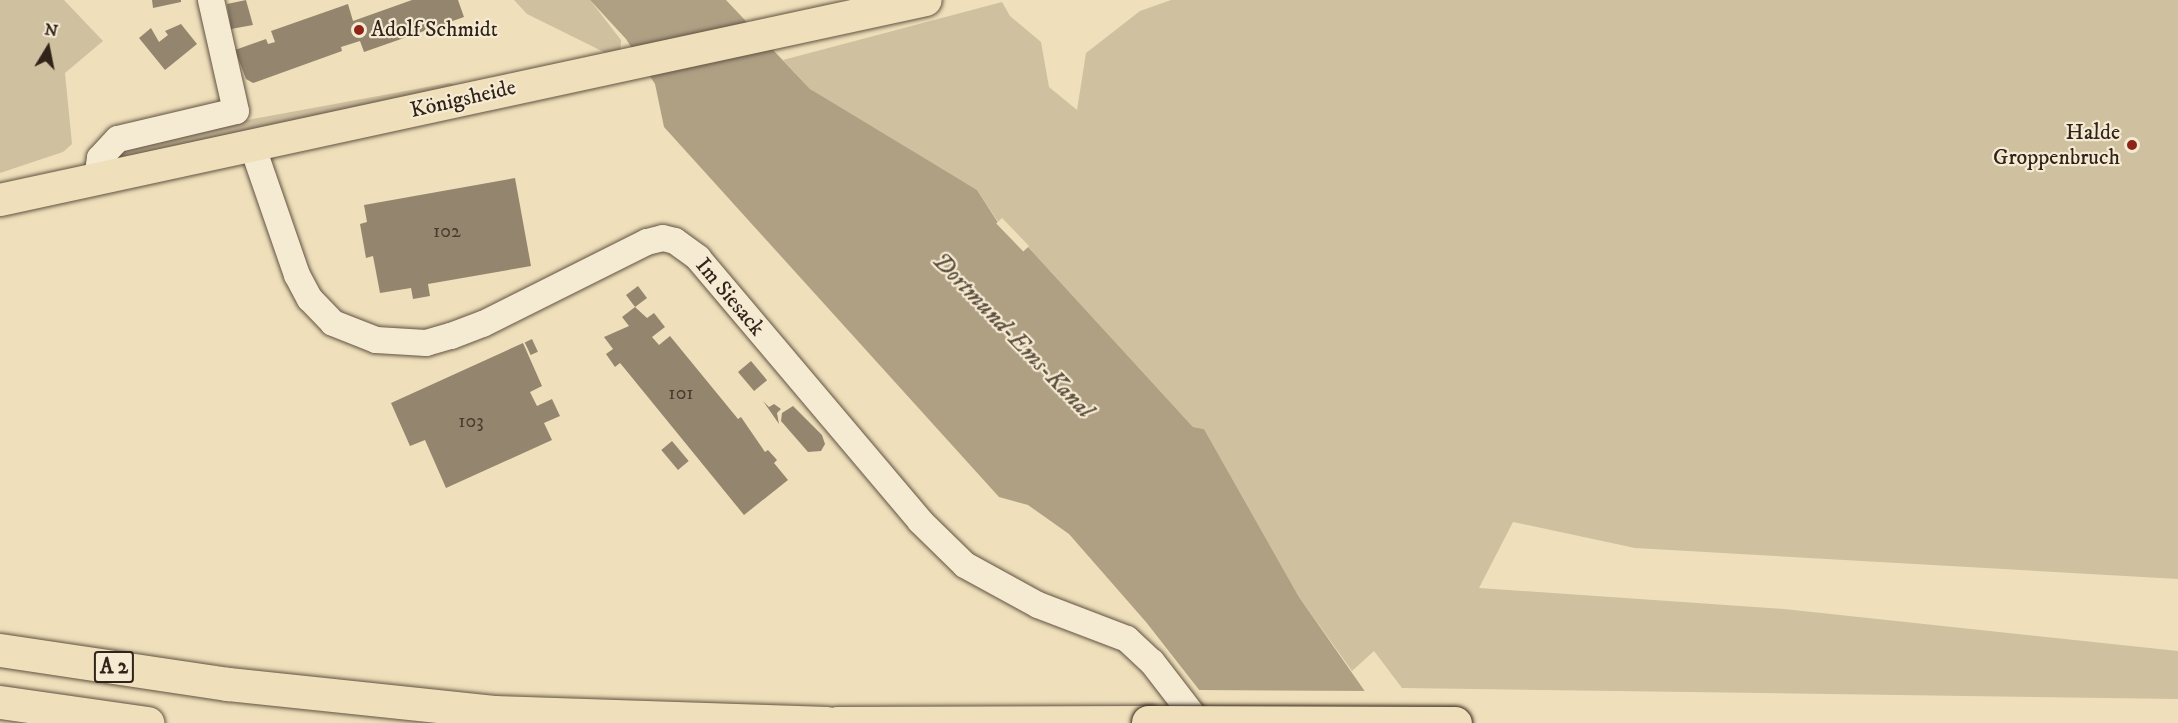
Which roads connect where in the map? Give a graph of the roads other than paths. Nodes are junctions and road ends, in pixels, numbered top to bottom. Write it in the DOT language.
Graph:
graph roads {
  1 [pos="211,0"];
  2 [pos="926,0"];
  3 [pos="252,145"];
  4 [pos="97,179"];
  5 [pos="0,200"];
  6 [pos="0,650"];
  7 [pos="0,702"];
  8 [pos="148,723"];
  9 [pos="827,723"];
  10 [pos="837,723"];
  11 [pos="1200,723"];
  12 [pos="1455,723"];
  1 -- 4 [label="street"];
  2 -- 3 [label="main road, Königsheide"];
  3 -- 4 [label="main road, Königsheide"];
  3 -- 11 [label="street, Im Siesack"];
  4 -- 5 [label="main road, Königsheide"];
  6 -- 9 [label="highway, A 2"];
  7 -- 8 [label="highway, A 2"];
  10 -- 12 [label="highway, bridge"];
}
